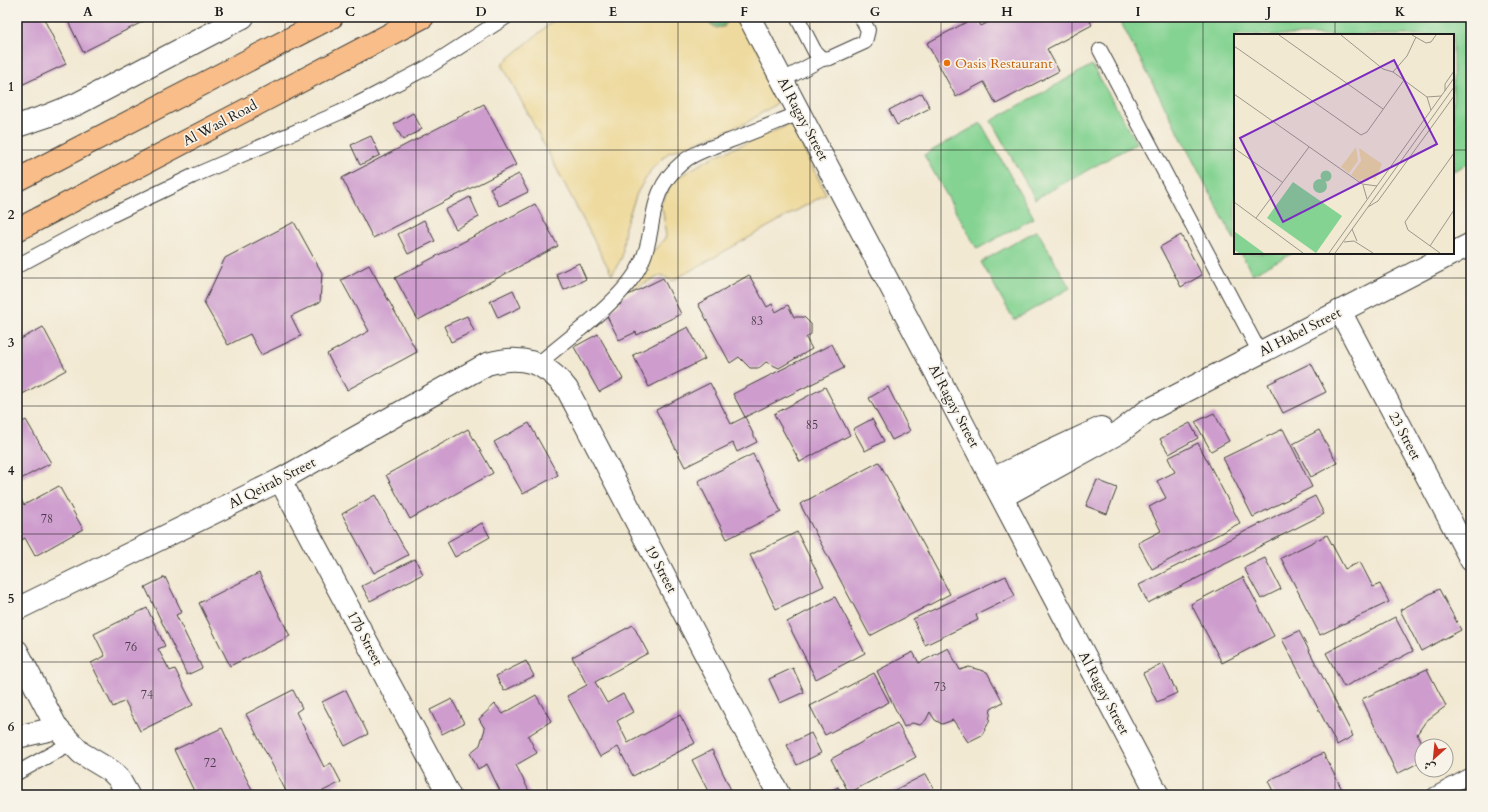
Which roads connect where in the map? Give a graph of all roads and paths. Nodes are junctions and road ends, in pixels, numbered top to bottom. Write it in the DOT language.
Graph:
graph roads {
  1 [pos="243,17"];
  2 [pos="332,17"];
  3 [pos="423,17"];
  4 [pos="506,17"];
  5 [pos="749,17"];
  6 [pos="797,17"];
  7 [pos="861,17"];
  8 [pos="1100,50"];
  9 [pos="822,59"];
  10 [pos="783,80"];
  11 [pos="800,113"];
  12 [pos="17,126"];
  13 [pos="17,180"];
  14 [pos="17,230"];
  15 [pos="1471,244"];
  16 [pos="1454,252"];
  17 [pos="1451,254"];
  18 [pos="17,266"];
  19 [pos="1340,311"];
  20 [pos="1260,353"];
  21 [pos="531,362"];
  22 [pos="280,480"];
  23 [pos="997,488"];
  24 [pos="1471,560"];
  25 [pos="17,609"];
  26 [pos="17,651"];
  27 [pos="64,736"];
  28 [pos="17,737"];
  29 [pos="17,773"];
  30 [pos="1469,776"];
  31 [pos="128,795"];
  32 [pos="449,795"];
  33 [pos="779,795"];
  34 [pos="1158,795"];
  35 [pos="1434,795"];
  1 -- 12 [label="street"];
  2 -- 13 [label="main road"];
  3 -- 14 [label="main road, Al Wasl Road"];
  4 -- 18 [label="lane"];
  5 -- 10 [label="street, Al Ragay Street"];
  6 -- 9 [label="lane"];
  7 -- 9 [label="lane"];
  8 -- 20 [label="lane"];
  9 -- 10 [label="lane"];
  10 -- 11 [label="street, Al Ragay Street"];
  11 -- 21 [label="lane"];
  11 -- 23 [label="street, Al Ragay Street"];
  15 -- 16 [label="street, Al Habel Street"];
  17 -- 19 [label="street, Al Habel Street"];
  19 -- 20 [label="street, Al Habel Street"];
  19 -- 24 [label="street, 23 Street"];
  20 -- 23 [label="street, Al Habel Street"];
  21 -- 22 [label="street, Al Qeirab Street"];
  21 -- 33 [label="street, 19 Street"];
  22 -- 25 [label="street, Al Qeirab Street"];
  22 -- 32 [label="street, 17b Street"];
  23 -- 34 [label="street, Al Ragay Street"];
  26 -- 27 [label="street"];
  27 -- 28 [label="street"];
  27 -- 29 [label="lane"];
  27 -- 31 [label="street"];
  30 -- 35 [label="lane"];
}
